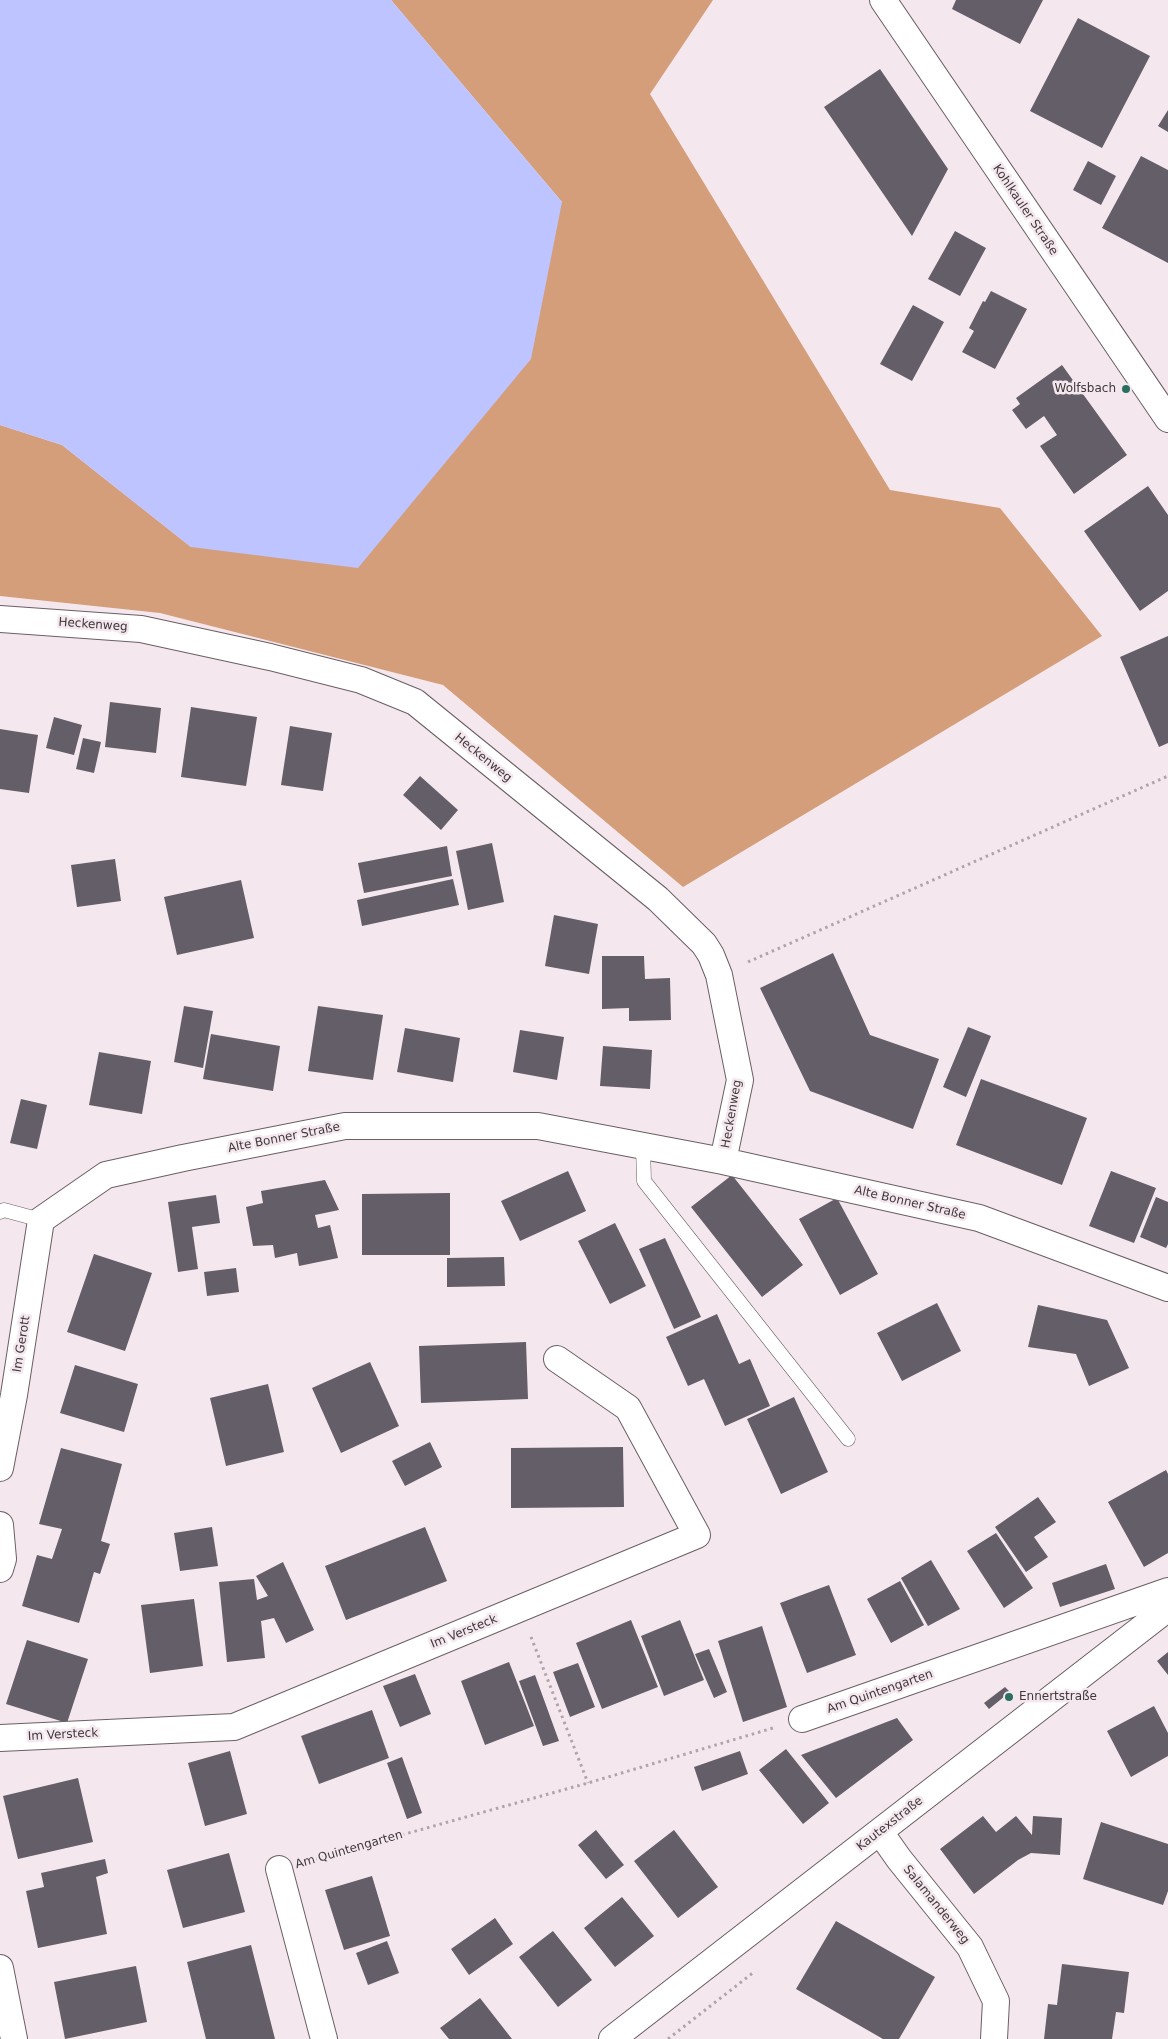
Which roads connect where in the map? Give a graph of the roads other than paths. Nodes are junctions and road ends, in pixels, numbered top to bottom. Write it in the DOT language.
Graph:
graph roads {
  1 [pos="883,0"];
  2 [pos="1168,419"];
  3 [pos="0,619"];
  4 [pos="644,1146"];
  5 [pos="723,1161"];
  6 [pos="0,1212"];
  7 [pos="41,1220"];
  8 [pos="1168,1288"];
  9 [pos="557,1359"];
  10 [pos="848,1439"];
  11 [pos="0,1468"];
  12 [pos="0,1525"];
  13 [pos="0,1569"];
  14 [pos="1168,1591"];
  15 [pos="1168,1608"];
  16 [pos="802,1719"];
  17 [pos="0,1738"];
  18 [pos="880,1832"];
  19 [pos="279,1869"];
  20 [pos="0,1968"];
  21 [pos="14,2039"];
  22 [pos="324,2039"];
  23 [pos="612,2039"];
  24 [pos="994,2039"];
  1 -- 2 [label="street, Kohlkauler Straße"];
  3 -- 5 [label="street, Heckenweg"];
  4 -- 5 [label="street, Alte Bonner Straße"];
  4 -- 7 [label="street, Alte Bonner Straße"];
  4 -- 10 [label="lane"];
  5 -- 8 [label="street, Alte Bonner Straße"];
  6 -- 7 [label="lane"];
  7 -- 11 [label="street, Im Gerott"];
  9 -- 17 [label="street, Im Versteck"];
  12 -- 13 [label="street"];
  14 -- 16 [label="street, Am Quintengarten"];
  15 -- 18 [label="street, Kautexstraße"];
  18 -- 23 [label="street, Kautexstraße"];
  18 -- 24 [label="street, Salamanderweg"];
  19 -- 22 [label="street, Am Quintengarten"];
  20 -- 21 [label="street"];
}
